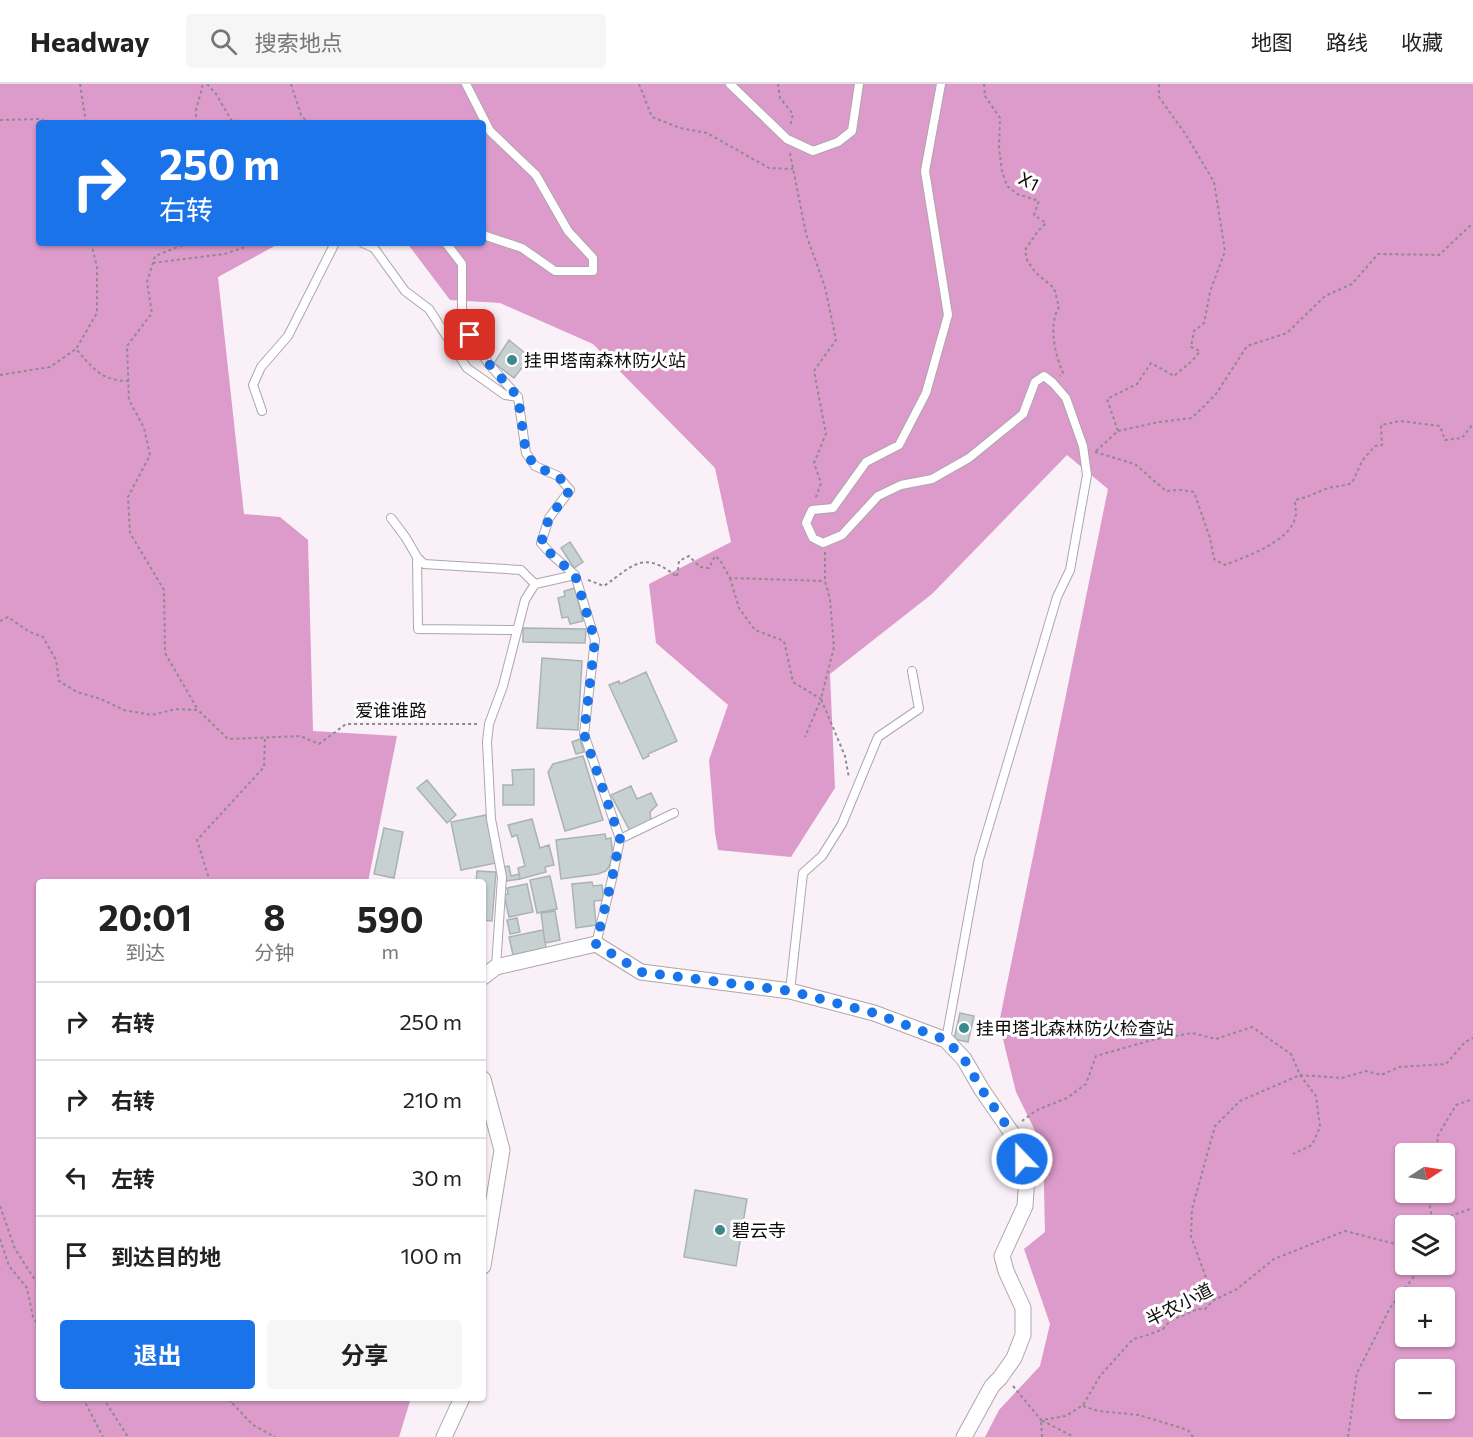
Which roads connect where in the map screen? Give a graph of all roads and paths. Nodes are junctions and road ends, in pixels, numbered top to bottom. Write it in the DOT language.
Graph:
graph roads {
  1 [pos="80,84"];
  2 [pos="205,84"];
  3 [pos="291,84"];
  4 [pos="466,84"];
  5 [pos="639,84"];
  6 [pos="730,84"];
  7 [pos="778,84"];
  8 [pos="859,84"];
  9 [pos="941,84"];
  10 [pos="984,84"];
  11 [pos="1159,84"];
  12 [pos="0,120"];
  13 [pos="43,120"];
  14 [pos="86,120"];
  15 [pos="196,120"];
  16 [pos="231,120"];
  17 [pos="305,120"];
  18 [pos="485,120"];
  19 [pos="486,122"];
  20 [pos="787,139"];
  21 [pos="793,170"];
  22 [pos="1473,223"];
  23 [pos="486,236"];
  24 [pos="92,246"];
  25 [pos="180,246"];
  26 [pos="244,246"];
  27 [pos="333,246"];
  28 [pos="370,246"];
  29 [pos="448,246"];
  30 [pos="153,263"];
  31 [pos="76,349"];
  32 [pos="0,375"];
  33 [pos="129,381"];
  34 [pos="1053,382"];
  35 [pos="518,397"];
  36 [pos="262,411"];
  37 [pos="1473,424"];
  38 [pos="1118,431"];
  39 [pos="1095,452"];
  40 [pos="1084,462"];
  41 [pos="812,510"];
  42 [pos="392,518"];
  43 [pos="823,543"];
  44 [pos="417,557"];
  45 [pos="575,575"];
  46 [pos="730,578"];
  47 [pos="825,581"];
  48 [pos="535,584"];
  49 [pos="0,621"];
  50 [pos="516,630"];
  51 [pos="912,670"];
  52 [pos="820,699"];
  53 [pos="198,710"];
  54 [pos="489,724"];
  55 [pos="265,737"];
  56 [pos="805,737"];
  57 [pos="853,795"];
  58 [pos="674,813"];
  59 [pos="620,839"];
  60 [pos="209,879"];
  61 [pos="596,944"];
  62 [pos="496,968"];
  63 [pos="486,975"];
  64 [pos="790,991"];
  65 [pos="1473,1038"];
  66 [pos="946,1040"];
  67 [pos="1300,1075"];
  68 [pos="486,1090"];
  69 [pos="1473,1098"];
  70 [pos="1010,1129"];
  71 [pos="1438,1143"];
  72 [pos="1293,1154"];
  73 [pos="0,1206"];
  74 [pos="1473,1208"];
  75 [pos="1455,1215"];
  76 [pos="0,1239"];
  77 [pos="1395,1244"];
  78 [pos="486,1248"];
  79 [pos="1415,1275"];
  80 [pos="36,1281"];
  81 [pos="1214,1300"];
  82 [pos="36,1322"];
  83 [pos="1000,1378"];
  84 [pos="84,1401"];
  85 [pos="105,1401"];
  86 [pos="232,1401"];
  87 [pos="461,1401"];
  88 [pos="1083,1405"];
  89 [pos="1041,1420"];
  90 [pos="102,1437"];
  91 [pos="128,1437"];
  92 [pos="275,1437"];
  93 [pos="444,1437"];
  94 [pos="964,1437"];
  95 [pos="1042,1437"];
  96 [pos="1074,1437"];
  97 [pos="1193,1437"];
  98 [pos="1348,1437"];
  1 -- 14 [label="path"];
  2 -- 15 [label="path"];
  2 -- 16 [label="path"];
  3 -- 17 [label="path"];
  4 -- 18 [label="lane"];
  5 -- 21 [label="path"];
  6 -- 20 [label="lane"];
  7 -- 20 [label="path"];
  8 -- 20 [label="lane"];
  9 -- 41 [label="lane"];
  10 -- 34 [label="path, X1"];
  11 -- 38 [label="path"];
  12 -- 13 [label="path"];
  19 -- 23 [label="lane"];
  20 -- 21 [label="path"];
  21 -- 41 [label="path"];
  22 -- 38 [label="path"];
  24 -- 31 [label="path"];
  25 -- 30 [label="path"];
  26 -- 30 [label="path"];
  27 -- 36 [label="lane"];
  28 -- 35 [label="lane"];
  29 -- 35 [label="lane"];
  30 -- 33 [label="path, 爱谁谁路"];
  31 -- 32 [label="path"];
  31 -- 33 [label="path"];
  33 -- 53 [label="path, 爱谁谁路"];
  34 -- 40 [label="lane"];
  34 -- 43 [label="lane"];
  35 -- 45 [label="lane"];
  37 -- 39 [label="path"];
  38 -- 39 [label="path"];
  39 -- 40 [label="path"];
  40 -- 66 [label="lane"];
  41 -- 43 [label="lane"];
  42 -- 44 [label="lane"];
  43 -- 47 [label="path"];
  44 -- 48 [label="lane"];
  44 -- 50 [label="lane"];
  45 -- 46 [label="path"];
  45 -- 48 [label="lane"];
  45 -- 59 [label="lane"];
  46 -- 47 [label="path"];
  46 -- 52 [label="path"];
  47 -- 52 [label="path"];
  48 -- 50 [label="lane"];
  49 -- 53 [label="path"];
  50 -- 54 [label="lane"];
  51 -- 57 [label="lane"];
  52 -- 56 [label="path"];
  52 -- 57 [label="path"];
  53 -- 55 [label="path, 爱谁谁路"];
  54 -- 55 [label="path, 爱谁谁路"];
  54 -- 62 [label="lane"];
  55 -- 60 [label="path"];
  57 -- 64 [label="lane"];
  58 -- 59 [label="lane"];
  59 -- 61 [label="lane"];
  61 -- 62 [label="street"];
  61 -- 64 [label="street"];
  62 -- 63 [label="street"];
  64 -- 66 [label="street"];
  65 -- 67 [label="path"];
  66 -- 70 [label="street"];
  67 -- 70 [label="path"];
  67 -- 72 [label="path"];
  67 -- 81 [label="path"];
  68 -- 78 [label="street"];
  69 -- 71 [label="path"];
  70 -- 83 [label="street"];
  73 -- 80 [label="path"];
  74 -- 75 [label="path"];
  76 -- 82 [label="path"];
  77 -- 81 [label="path, 半农小道"];
  79 -- 98 [label="path"];
  81 -- 88 [label="path, 半农小道"];
  83 -- 89 [label="path"];
  83 -- 94 [label="street"];
  84 -- 90 [label="path"];
  85 -- 91 [label="path"];
  86 -- 92 [label="path"];
  87 -- 93 [label="street"];
  88 -- 89 [label="path"];
  88 -- 97 [label="path"];
  89 -- 95 [label="path"];
  89 -- 96 [label="path"];
}
